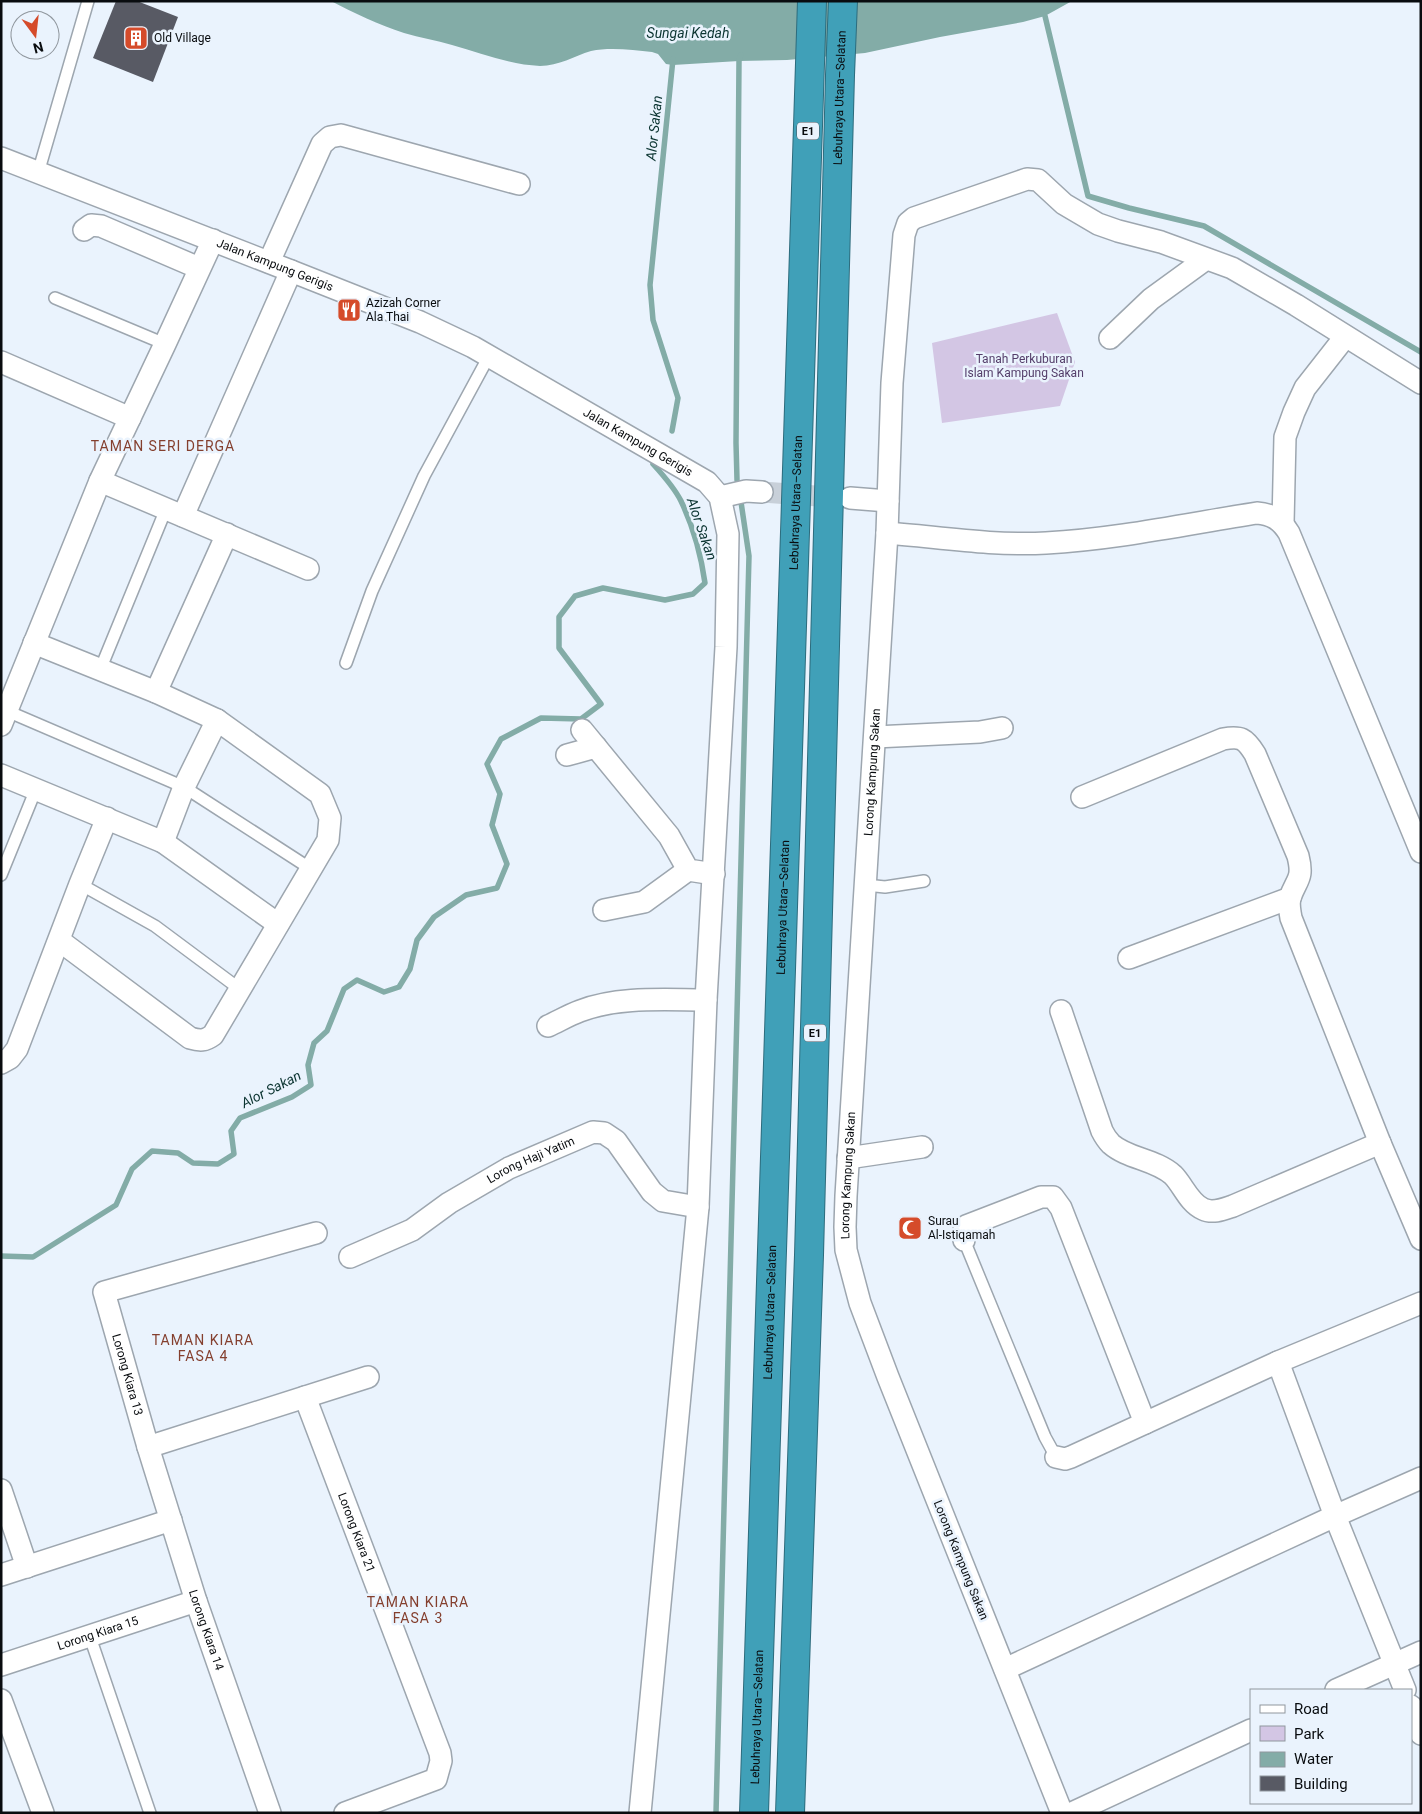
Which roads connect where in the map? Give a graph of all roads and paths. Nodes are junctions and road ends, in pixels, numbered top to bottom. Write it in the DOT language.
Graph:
graph roads {
  1 [pos="88,1"];
  2 [pos="812,1"];
  3 [pos="843,1"];
  4 [pos="1,158"];
  5 [pos="38,173"];
  6 [pos="520,184"];
  7 [pos="84,230"];
  8 [pos="213,240"];
  9 [pos="1206,259"];
  10 [pos="269,262"];
  11 [pos="200,268"];
  12 [pos="291,271"];
  13 [pos="55,298"];
  14 [pos="1345,337"];
  15 [pos="1110,338"];
  16 [pos="165,344"];
  17 [pos="489,356"];
  18 [pos="1,362"];
  19 [pos="1421,383"];
  20 [pos="130,418"];
  21 [pos="100,481"];
  22 [pos="762,492"];
  23 [pos="720,497"];
  24 [pos="850,498"];
  25 [pos="888,501"];
  26 [pos="175,512"];
  27 [pos="1283,524"];
  28 [pos="887,533"];
  29 [pos="227,534"];
  30 [pos="308,569"];
  31 [pos="34,643"];
  32 [pos="346,663"];
  33 [pos="100,670"];
  34 [pos="156,692"];
  35 [pos="4,718"];
  36 [pos="217,720"];
  37 [pos="1002,728"];
  38 [pos="582,730"];
  39 [pos="875,737"];
  40 [pos="596,747"];
  41 [pos="567,755"];
  42 [pos="1,776"];
  43 [pos="184,787"];
  44 [pos="36,789"];
  45 [pos="1082,797"];
  46 [pos="107,818"];
  47 [pos="162,842"];
  48 [pos="1421,852"];
  49 [pos="311,869"];
  50 [pos="688,870"];
  51 [pos="714,874"];
  52 [pos="1,875"];
  53 [pos="924,881"];
  54 [pos="80,884"];
  55 [pos="866,885"];
  56 [pos="1290,898"];
  57 [pos="604,910"];
  58 [pos="278,924"];
  59 [pos="60,940"];
  60 [pos="1129,958"];
  61 [pos="241,990"];
  62 [pos="706,1000"];
  63 [pos="1061,1011"];
  64 [pos="548,1026"];
  65 [pos="1,1063"];
  66 [pos="1380,1143"];
  67 [pos="922,1147"];
  68 [pos="848,1158"];
  69 [pos="698,1207"];
  70 [pos="316,1233"];
  71 [pos="1421,1239"];
  72 [pos="964,1240"];
  73 [pos="350,1258"];
  74 [pos="1421,1303"];
  75 [pos="1278,1362"];
  76 [pos="368,1377"];
  77 [pos="305,1397"];
  78 [pos="1145,1422"];
  79 [pos="148,1447"];
  80 [pos="1056,1457"];
  81 [pos="1421,1478"];
  82 [pos="1,1490"];
  83 [pos="1335,1516"];
  84 [pos="170,1520"];
  85 [pos="27,1567"];
  86 [pos="1,1575"];
  87 [pos="196,1601"];
  88 [pos="90,1637"];
  89 [pos="1421,1652"];
  90 [pos="1395,1663"];
  91 [pos="1,1665"];
  92 [pos="1005,1669"];
  93 [pos="1338,1689"];
  94 [pos="1405,1689"];
  95 [pos="1,1700"];
  96 [pos="1412,1709"];
  97 [pos="1250,1730"];
  98 [pos="1421,1734"];
  99 [pos="357,1811"];
  100 [pos="43,1813"];
  101 [pos="150,1813"];
  102 [pos="270,1813"];
  103 [pos="640,1813"];
  104 [pos="754,1813"];
  105 [pos="790,1813"];
  106 [pos="1062,1813"];
  107 [pos="1072,1813"];
  1 -- 5 [label="lane"];
  2 -- 104 [label="highway, Lebuhraya Utara–Selatan / E1"];
  3 -- 105 [label="highway, Lebuhraya Utara–Selatan / E1"];
  4 -- 5 [label="street, Jalan Kampung Gerigis"];
  5 -- 8 [label="street, Jalan Kampung Gerigis"];
  6 -- 10 [label="street"];
  7 -- 11 [label="street"];
  8 -- 10 [label="street, Jalan Kampung Gerigis"];
  8 -- 11 [label="street"];
  9 -- 14 [label="street, Lorong Kampung Sakan"];
  9 -- 15 [label="street"];
  9 -- 25 [label="street, Lorong Kampung Sakan"];
  10 -- 12 [label="street, Jalan Kampung Gerigis"];
  11 -- 16 [label="street"];
  12 -- 17 [label="street, Jalan Kampung Gerigis"];
  12 -- 26 [label="street"];
  13 -- 16 [label="lane"];
  14 -- 19 [label="street, Lorong Kampung Sakan"];
  14 -- 27 [label="street"];
  16 -- 20 [label="street"];
  17 -- 23 [label="street, Jalan Kampung Gerigis"];
  17 -- 32 [label="lane"];
  18 -- 20 [label="street"];
  20 -- 21 [label="street"];
  21 -- 26 [label="street"];
  21 -- 31 [label="street"];
  22 -- 23 [label="street"];
  23 -- 51 [label="street"];
  24 -- 25 [label="street"];
  25 -- 28 [label="street, Lorong Kampung Sakan"];
  26 -- 29 [label="street"];
  26 -- 33 [label="lane"];
  27 -- 28 [label="street"];
  27 -- 48 [label="street"];
  28 -- 39 [label="street, Lorong Kampung Sakan"];
  29 -- 30 [label="street"];
  29 -- 34 [label="street"];
  31 -- 33 [label="street"];
  31 -- 35 [label="street"];
  33 -- 34 [label="street"];
  34 -- 36 [label="street"];
  35 -- 43 [label="lane"];
  36 -- 43 [label="street"];
  36 -- 49 [label="street"];
  37 -- 39 [label="street"];
  38 -- 40 [label="street"];
  39 -- 55 [label="street, Lorong Kampung Sakan"];
  40 -- 41 [label="street"];
  40 -- 50 [label="street"];
  42 -- 44 [label="street"];
  43 -- 47 [label="street"];
  43 -- 49 [label="lane"];
  44 -- 46 [label="street"];
  44 -- 52 [label="lane"];
  45 -- 56 [label="street"];
  46 -- 47 [label="street"];
  46 -- 54 [label="street"];
  47 -- 58 [label="street"];
  49 -- 58 [label="street"];
  50 -- 51 [label="street"];
  50 -- 57 [label="street"];
  51 -- 62 [label="street"];
  53 -- 55 [label="lane"];
  54 -- 59 [label="street"];
  54 -- 61 [label="lane"];
  55 -- 68 [label="street, Lorong Kampung Sakan"];
  56 -- 60 [label="street"];
  56 -- 66 [label="street"];
  58 -- 61 [label="street"];
  59 -- 61 [label="street"];
  59 -- 65 [label="street"];
  62 -- 64 [label="street"];
  62 -- 69 [label="street"];
  63 -- 66 [label="street"];
  66 -- 71 [label="street"];
  67 -- 68 [label="street"];
  68 -- 92 [label="street, Lorong Kampung Sakan"];
  69 -- 73 [label="street, Lorong Haji Yatim"];
  69 -- 103 [label="street"];
  70 -- 79 [label="street, Lorong Kiara 13"];
  72 -- 78 [label="street"];
  72 -- 80 [label="lane"];
  74 -- 75 [label="street"];
  75 -- 78 [label="street"];
  75 -- 83 [label="street"];
  76 -- 77 [label="street"];
  77 -- 79 [label="street"];
  77 -- 99 [label="street, Lorong Kiara 21"];
  78 -- 80 [label="street"];
  79 -- 84 [label="street, Lorong Kiara 14"];
  81 -- 83 [label="street"];
  82 -- 85 [label="street"];
  83 -- 90 [label="street"];
  83 -- 92 [label="street"];
  84 -- 85 [label="street"];
  84 -- 87 [label="street, Lorong Kiara 14"];
  85 -- 86 [label="street"];
  87 -- 88 [label="street, Lorong Kiara 15"];
  87 -- 102 [label="street, Lorong Kiara 14"];
  88 -- 91 [label="street, Lorong Kiara 15"];
  88 -- 101 [label="lane"];
  89 -- 90 [label="street"];
  90 -- 93 [label="street"];
  90 -- 94 [label="street"];
  92 -- 106 [label="street, Lorong Kampung Sakan"];
  95 -- 100 [label="street"];
  96 -- 98 [label="street"];
  97 -- 107 [label="street"];
}
